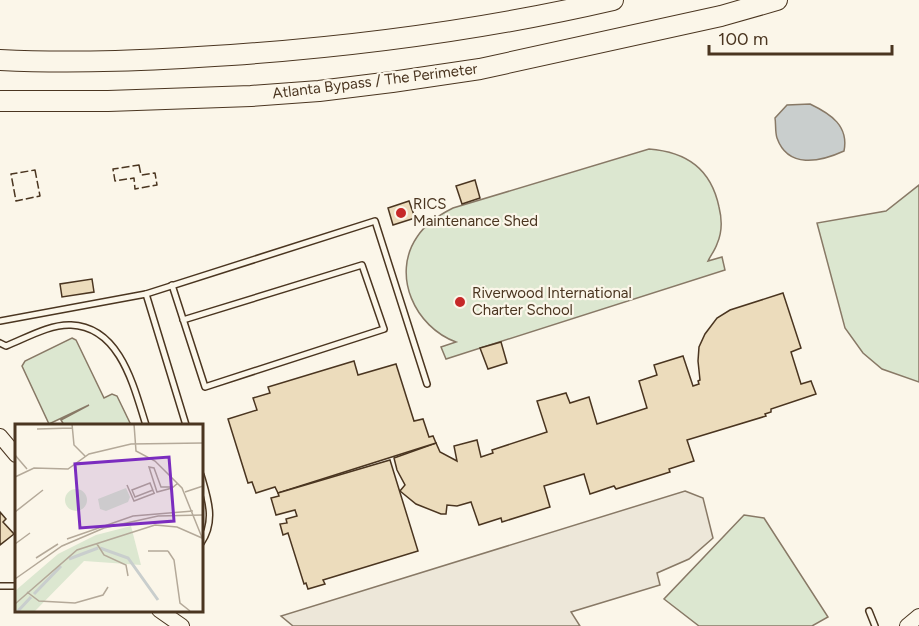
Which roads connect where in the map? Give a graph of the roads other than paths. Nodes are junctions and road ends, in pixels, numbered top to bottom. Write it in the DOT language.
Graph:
graph roads {
  1 [pos="613,0"];
  2 [pos="777,0"];
  3 [pos="0,60"];
  4 [pos="0,101"];
  5 [pos="172,285"];
  6 [pos="146,294"];
  7 [pos="183,320"];
  8 [pos="0,321"];
  9 [pos="0,344"];
  10 [pos="427,384"];
  11 [pos="146,424"];
  12 [pos="186,424"];
  13 [pos="0,436"];
  14 [pos="15,454"];
  15 [pos="202,478"];
  16 [pos="202,541"];
  17 [pos="162,611"];
  18 [pos="869,611"];
  19 [pos="919,616"];
  20 [pos="182,626"];
  21 [pos="875,626"];
  22 [pos="907,626"];
  1 -- 3 [label="highway"];
  2 -- 4 [label="highway, Atlanta Bypass / The Perimeter"];
  5 -- 6 [label="lane"];
  5 -- 7 [label="lane"];
  5 -- 10 [label="lane"];
  6 -- 8 [label="lane"];
  6 -- 12 [label="lane"];
  7 -- 7 [label="lane"];
  9 -- 11 [label="lane"];
  13 -- 14 [label="street"];
  15 -- 16 [label="lane"];
  17 -- 20 [label="street"];
  18 -- 21 [label="lane"];
  19 -- 22 [label="street"];
}
